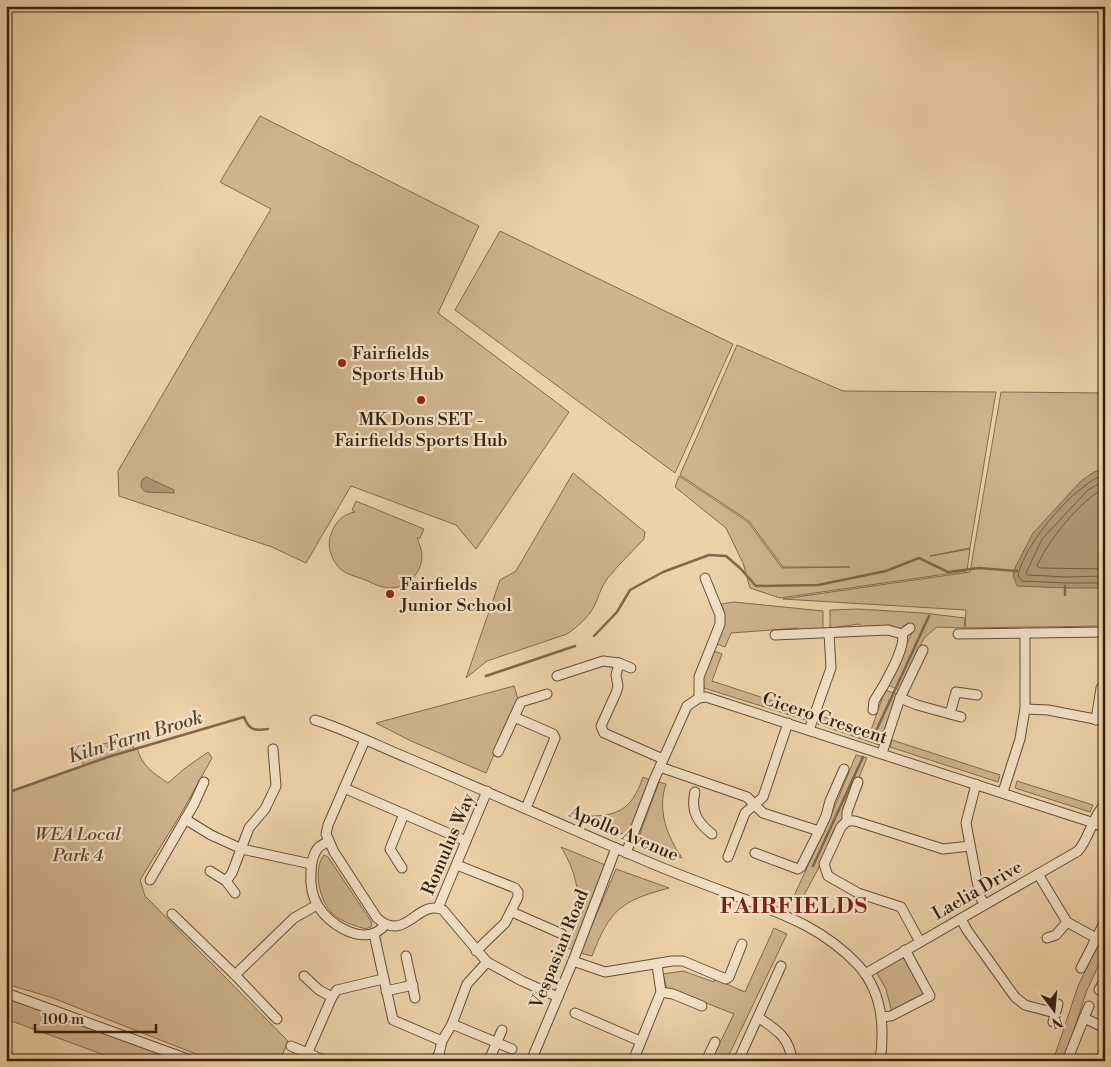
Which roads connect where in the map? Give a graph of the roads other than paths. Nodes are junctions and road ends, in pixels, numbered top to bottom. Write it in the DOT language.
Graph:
graph roads {
  1 [pos="705,578"];
  2 [pos="910,628"];
  3 [pos="1105,632"];
  4 [pos="829,633"];
  5 [pos="1025,633"];
  6 [pos="902,634"];
  7 [pos="958,634"];
  8 [pos="775,635"];
  9 [pos="923,650"];
  10 [pos="619,663"];
  11 [pos="630,668"];
  12 [pos="557,676"];
  13 [pos="1100,685"];
  14 [pos="547,694"];
  15 [pos="977,695"];
  16 [pos="699,698"];
  17 [pos="900,698"];
  18 [pos="1025,709"];
  19 [pos="873,710"];
  20 [pos="950,714"];
  21 [pos="514,717"];
  22 [pos="961,718"];
  23 [pos="315,720"];
  24 [pos="1100,721"];
  25 [pos="788,723"];
  26 [pos="809,730"];
  27 [pos="365,740"];
  28 [pos="273,749"];
  29 [pos="498,752"];
  30 [pos="882,753"];
  31 [pos="662,763"];
  32 [pos="844,769"];
  33 [pos="204,782"];
  34 [pos="858,782"];
  35 [pos="976,784"];
  36 [pos="697,786"];
  37 [pos="344,788"];
  38 [pos="487,792"];
  39 [pos="1003,792"];
  40 [pos="1105,804"];
  41 [pos="755,805"];
  42 [pos="526,808"];
  43 [pos="404,814"];
  44 [pos="185,819"];
  45 [pos="847,821"];
  46 [pos="1094,823"];
  47 [pos="1105,828"];
  48 [pos="819,831"];
  49 [pos="712,834"];
  50 [pos="329,841"];
  51 [pos="466,842"];
  52 [pos="970,846"];
  53 [pos="616,848"];
  54 [pos="242,849"];
  55 [pos="626,853"];
  56 [pos="755,853"];
  57 [pos="728,857"];
  58 [pos="311,864"];
  59 [pos="457,865"];
  60 [pos="402,868"];
  61 [pos="210,871"];
  62 [pos="1038,874"];
  63 [pos="150,880"];
  64 [pos="226,881"];
  65 [pos="235,893"];
  66 [pos="985,904"];
  67 [pos="317,905"];
  68 [pos="438,908"];
  69 [pos="512,912"];
  70 [pos="172,914"];
  71 [pos="961,919"];
  72 [pos="1105,921"];
  73 [pos="1067,922"];
  74 [pos="385,925"];
  75 [pos="374,934"];
  76 [pos="562,934"];
  77 [pos="1047,938"];
  78 [pos="1096,938"];
  79 [pos="920,942"];
  80 [pos="742,944"];
  81 [pos="906,950"];
  82 [pos="476,951"];
  83 [pos="406,956"];
  84 [pos="573,961"];
  85 [pos="487,962"];
  86 [pos="657,964"];
  87 [pos="780,966"];
  88 [pos="1081,968"];
  89 [pos="865,974"];
  90 [pos="235,976"];
  91 [pos="304,976"];
  92 [pos="1105,979"];
  93 [pos="383,980"];
  94 [pos="413,985"];
  95 [pos="1100,990"];
  96 [pos="386,991"];
  97 [pos="661,992"];
  98 [pos="6,993"];
  99 [pos="558,996"];
  100 [pos="332,997"];
  101 [pos="416,998"];
  102 [pos="702,1006"];
  103 [pos="1089,1006"];
  104 [pos="575,1013"];
  105 [pos="1055,1013"];
  106 [pos="882,1017"];
  107 [pos="759,1018"];
  108 [pos="1084,1018"];
  109 [pos="277,1019"];
  110 [pos="452,1024"];
  111 [pos="1105,1028"];
  112 [pos="502,1030"];
  113 [pos="442,1041"];
  114 [pos="640,1041"];
  115 [pos="497,1042"];
  116 [pos="714,1042"];
  117 [pos="291,1046"];
  118 [pos="512,1049"];
  119 [pos="308,1052"];
  120 [pos="490,1058"];
  121 [pos="193,1061"];
  122 [pos="326,1061"];
  123 [pos="434,1061"];
  124 [pos="530,1061"];
  125 [pos="633,1061"];
  126 [pos="706,1061"];
  127 [pos="738,1061"];
  128 [pos="792,1061"];
  129 [pos="880,1061"];
  130 [pos="1067,1061"];
  1 -- 16 [label="street"];
  2 -- 6 [label="street"];
  3 -- 5 [label="street"];
  4 -- 6 [label="street"];
  4 -- 8 [label="street"];
  4 -- 26 [label="street"];
  5 -- 7 [label="street"];
  5 -- 18 [label="street"];
  6 -- 19 [label="street"];
  9 -- 17 [label="street"];
  10 -- 11 [label="street"];
  10 -- 12 [label="street"];
  10 -- 31 [label="street"];
  13 -- 24 [label="street"];
  14 -- 21 [label="street"];
  15 -- 20 [label="street"];
  16 -- 25 [label="street, Cicero Crescent"];
  16 -- 31 [label="street"];
  17 -- 20 [label="street"];
  17 -- 30 [label="street"];
  18 -- 24 [label="street"];
  18 -- 39 [label="street"];
  20 -- 22 [label="street"];
  21 -- 29 [label="street"];
  21 -- 42 [label="street"];
  23 -- 27 [label="street, Apollo Avenue"];
  25 -- 26 [label="street, Cicero Crescent"];
  25 -- 41 [label="street"];
  26 -- 30 [label="street, Cicero Crescent"];
  27 -- 37 [label="street"];
  27 -- 38 [label="street, Apollo Avenue"];
  28 -- 54 [label="street"];
  30 -- 35 [label="street, Cicero Crescent"];
  31 -- 36 [label="street"];
  31 -- 55 [label="street"];
  32 -- 48 [label="street"];
  33 -- 44 [label="street"];
  34 -- 45 [label="street"];
  35 -- 39 [label="street, Cicero Crescent"];
  35 -- 52 [label="street"];
  36 -- 41 [label="street"];
  36 -- 49 [label="street"];
  37 -- 43 [label="street"];
  37 -- 50 [label="street"];
  38 -- 42 [label="street, Apollo Avenue"];
  38 -- 51 [label="street, Romulus Way"];
  39 -- 46 [label="street, Cicero Crescent"];
  40 -- 46 [label="street, Laelia Drive"];
  41 -- 48 [label="street"];
  41 -- 57 [label="street"];
  42 -- 53 [label="street, Apollo Avenue"];
  43 -- 51 [label="street"];
  43 -- 60 [label="street"];
  44 -- 54 [label="street"];
  44 -- 63 [label="street"];
  45 -- 52 [label="street"];
  45 -- 79 [label="street"];
  46 -- 47 [label="street, Cicero Crescent"];
  46 -- 62 [label="street, Laelia Drive"];
  48 -- 56 [label="street"];
  50 -- 58 [label="street"];
  50 -- 74 [label="street"];
  51 -- 59 [label="street, Romulus Way"];
  52 -- 66 [label="street"];
  53 -- 55 [label="street, Apollo Avenue"];
  53 -- 84 [label="street, Vespasian Road"];
  54 -- 58 [label="street"];
  54 -- 64 [label="street"];
  55 -- 89 [label="street, Apollo Avenue"];
  58 -- 67 [label="street"];
  59 -- 68 [label="street, Romulus Way"];
  59 -- 69 [label="street"];
  61 -- 64 [label="street"];
  62 -- 66 [label="street, Laelia Drive"];
  62 -- 73 [label="street"];
  64 -- 65 [label="street"];
  66 -- 71 [label="street, Laelia Drive"];
  67 -- 75 [label="street"];
  67 -- 90 [label="street"];
  68 -- 74 [label="street"];
  68 -- 82 [label="street"];
  69 -- 76 [label="street"];
  69 -- 82 [label="street"];
  70 -- 90 [label="street"];
  71 -- 79 [label="street, Laelia Drive"];
  71 -- 105 [label="street"];
  72 -- 78 [label="street"];
  73 -- 77 [label="street"];
  73 -- 78 [label="street"];
  74 -- 75 [label="street"];
  75 -- 93 [label="street"];
  78 -- 88 [label="street"];
  79 -- 81 [label="street, Laelia Drive"];
  80 -- 86 [label="street"];
  81 -- 89 [label="street, Laelia Drive"];
  81 -- 106 [label="street"];
  82 -- 85 [label="street"];
  83 -- 94 [label="street"];
  84 -- 86 [label="street"];
  84 -- 99 [label="street, Vespasian Road"];
  85 -- 99 [label="street"];
  85 -- 110 [label="street"];
  86 -- 97 [label="street"];
  87 -- 107 [label="street"];
  89 -- 106 [label="street, Apollo Avenue"];
  90 -- 109 [label="street"];
  91 -- 100 [label="street"];
  92 -- 95 [label="street"];
  93 -- 96 [label="street"];
  93 -- 100 [label="street"];
  94 -- 96 [label="street"];
  94 -- 101 [label="street"];
  96 -- 113 [label="street"];
  97 -- 102 [label="street"];
  97 -- 114 [label="street"];
  98 -- 121 [label="street"];
  99 -- 124 [label="street, Vespasian Road"];
  100 -- 119 [label="street"];
  103 -- 108 [label="street"];
  104 -- 114 [label="street"];
  106 -- 129 [label="street, Apollo Avenue"];
  107 -- 127 [label="street"];
  107 -- 128 [label="street"];
  108 -- 111 [label="street"];
  108 -- 130 [label="street"];
  110 -- 113 [label="street"];
  110 -- 115 [label="street"];
  112 -- 115 [label="street"];
  113 -- 123 [label="street"];
  114 -- 125 [label="street"];
  115 -- 118 [label="street"];
  115 -- 120 [label="street"];
  116 -- 126 [label="street"];
  117 -- 119 [label="street"];
  119 -- 122 [label="street"];
}
